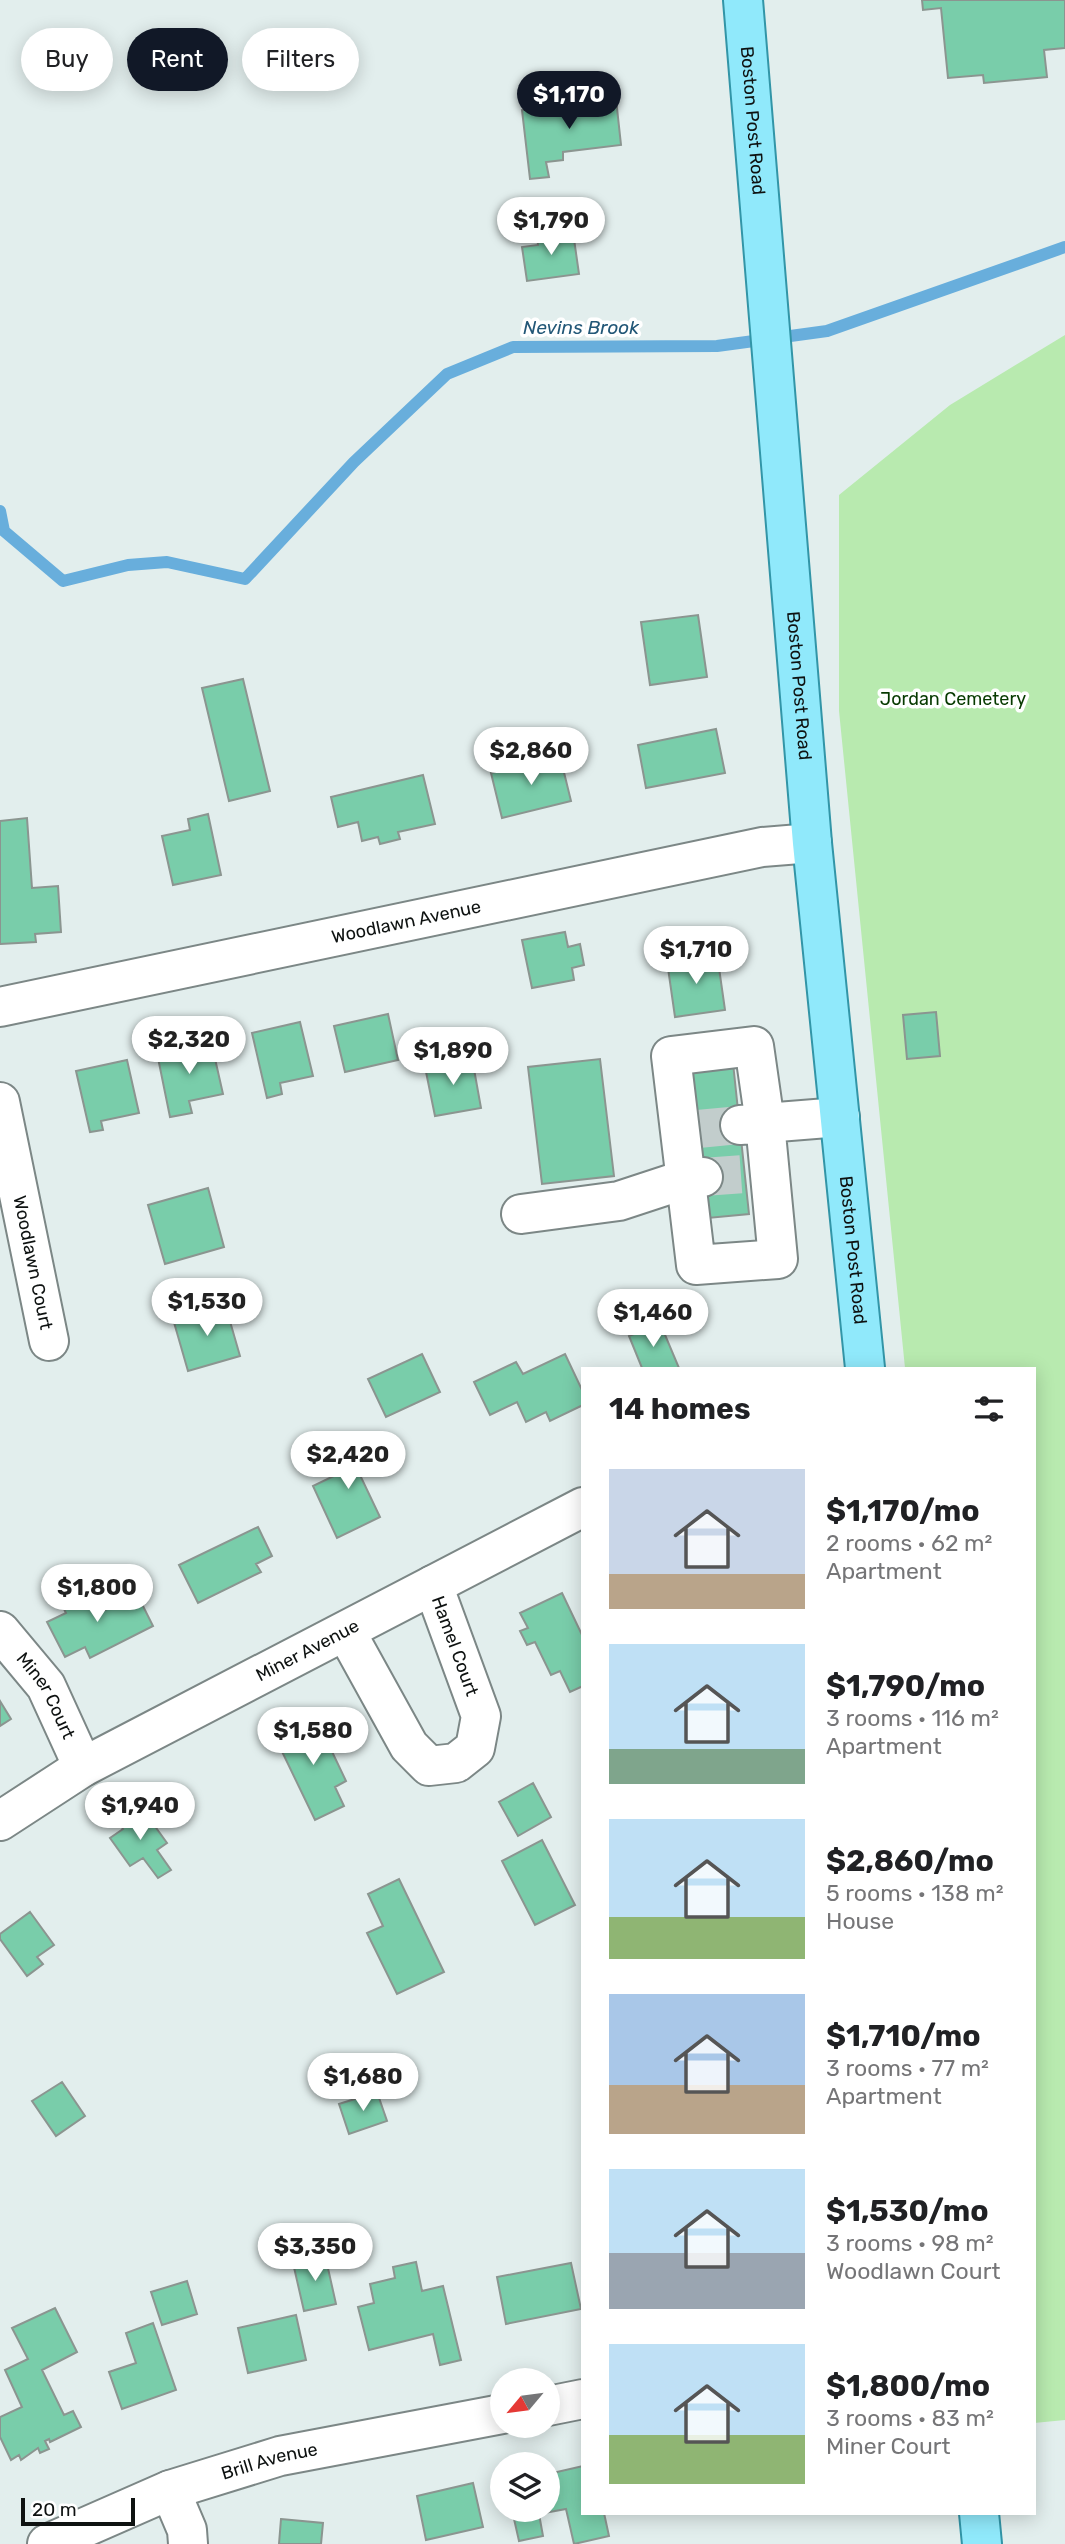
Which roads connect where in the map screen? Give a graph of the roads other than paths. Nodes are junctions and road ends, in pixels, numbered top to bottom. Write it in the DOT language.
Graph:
graph roads {
  1 [pos="743,0"];
  2 [pos="812,843"];
  3 [pos="0,1007"];
  4 [pos="0,1102"];
  5 [pos="840,1117"];
  6 [pos="752,1124"];
  7 [pos="694,1178"];
  8 [pos="521,1213"];
  9 [pos="49,1341"];
  10 [pos="864,1367"];
  11 [pos="581,1508"];
  12 [pos="433,1585"];
  13 [pos="0,1631"];
  14 [pos="346,1632"];
  15 [pos="83,1768"];
  16 [pos="0,1821"];
  17 [pos="581,2399"];
  18 [pos="560,2404"];
  19 [pos="490,2416"];
  20 [pos="170,2490"];
  21 [pos="979,2515"];
  22 [pos="47,2544"];
  23 [pos="188,2544"];
  24 [pos="982,2544"];
  1 -- 2 [label="main road, Boston Post Road"];
  2 -- 3 [label="street, Woodlawn Avenue"];
  2 -- 5 [label="main road, Boston Post Road"];
  4 -- 9 [label="street, Woodlawn Court"];
  5 -- 6 [label="street"];
  5 -- 10 [label="main road, Boston Post Road"];
  6 -- 7 [label="street"];
  6 -- 7 [label="street"];
  7 -- 8 [label="street"];
  11 -- 12 [label="street, Miner Avenue"];
  12 -- 14 [label="street, Miner Avenue"];
  12 -- 14 [label="street, Hamel Court"];
  13 -- 15 [label="street, Miner Court"];
  14 -- 15 [label="street, Miner Avenue"];
  15 -- 16 [label="street, Miner Avenue"];
  17 -- 18 [label="street"];
  19 -- 20 [label="street, Brill Avenue"];
  20 -- 22 [label="street, Brill Avenue"];
  20 -- 23 [label="street"];
  21 -- 24 [label="main road"];
}
